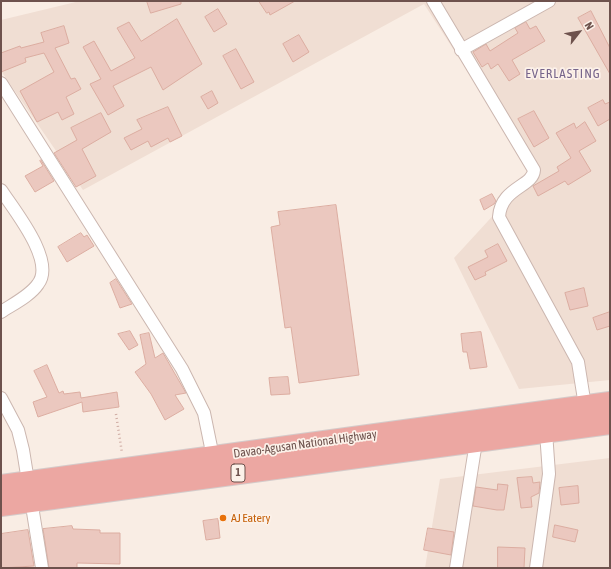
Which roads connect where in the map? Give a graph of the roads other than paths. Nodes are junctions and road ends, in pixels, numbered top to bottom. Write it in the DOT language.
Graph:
graph roads {
  1 [pos="433,1"];
  2 [pos="549,1"];
  3 [pos="461,50"];
  4 [pos="1,83"];
  5 [pos="1,190"];
  6 [pos="1,312"];
  7 [pos="1,398"];
  8 [pos="610,403"];
  9 [pos="587,416"];
  10 [pos="610,423"];
  11 [pos="546,432"];
  12 [pos="476,442"];
  13 [pos="213,457"];
  14 [pos="270,459"];
  15 [pos="1,486"];
  16 [pos="30,492"];
  17 [pos="1,505"];
  18 [pos="42,568"];
  19 [pos="456,568"];
  20 [pos="536,568"];
  1 -- 3 [label="street"];
  2 -- 3 [label="street"];
  3 -- 9 [label="street"];
  4 -- 13 [label="street"];
  5 -- 6 [label="street"];
  7 -- 16 [label="street"];
  8 -- 9 [label="highway, Davao-Agusan National Highway / 1"];
  9 -- 10 [label="highway, Davao-Agusan National Highway / 1"];
  9 -- 11 [label="highway, Davao-Agusan National Highway / 1"];
  9 -- 14 [label="highway, Davao-Agusan National Highway / 1"];
  11 -- 12 [label="highway, Davao-Agusan National Highway / 1"];
  11 -- 20 [label="street"];
  12 -- 14 [label="highway, Davao-Agusan National Highway / 1"];
  12 -- 19 [label="street"];
  13 -- 14 [label="highway, Davao-Agusan National Highway / 1"];
  13 -- 16 [label="highway, Davao-Agusan National Highway / 1"];
  14 -- 16 [label="highway, Davao-Agusan National Highway / 1"];
  15 -- 16 [label="highway, Davao-Agusan National Highway / 1"];
  16 -- 17 [label="highway, Davao-Agusan National Highway / 1"];
  16 -- 18 [label="street"];
}
